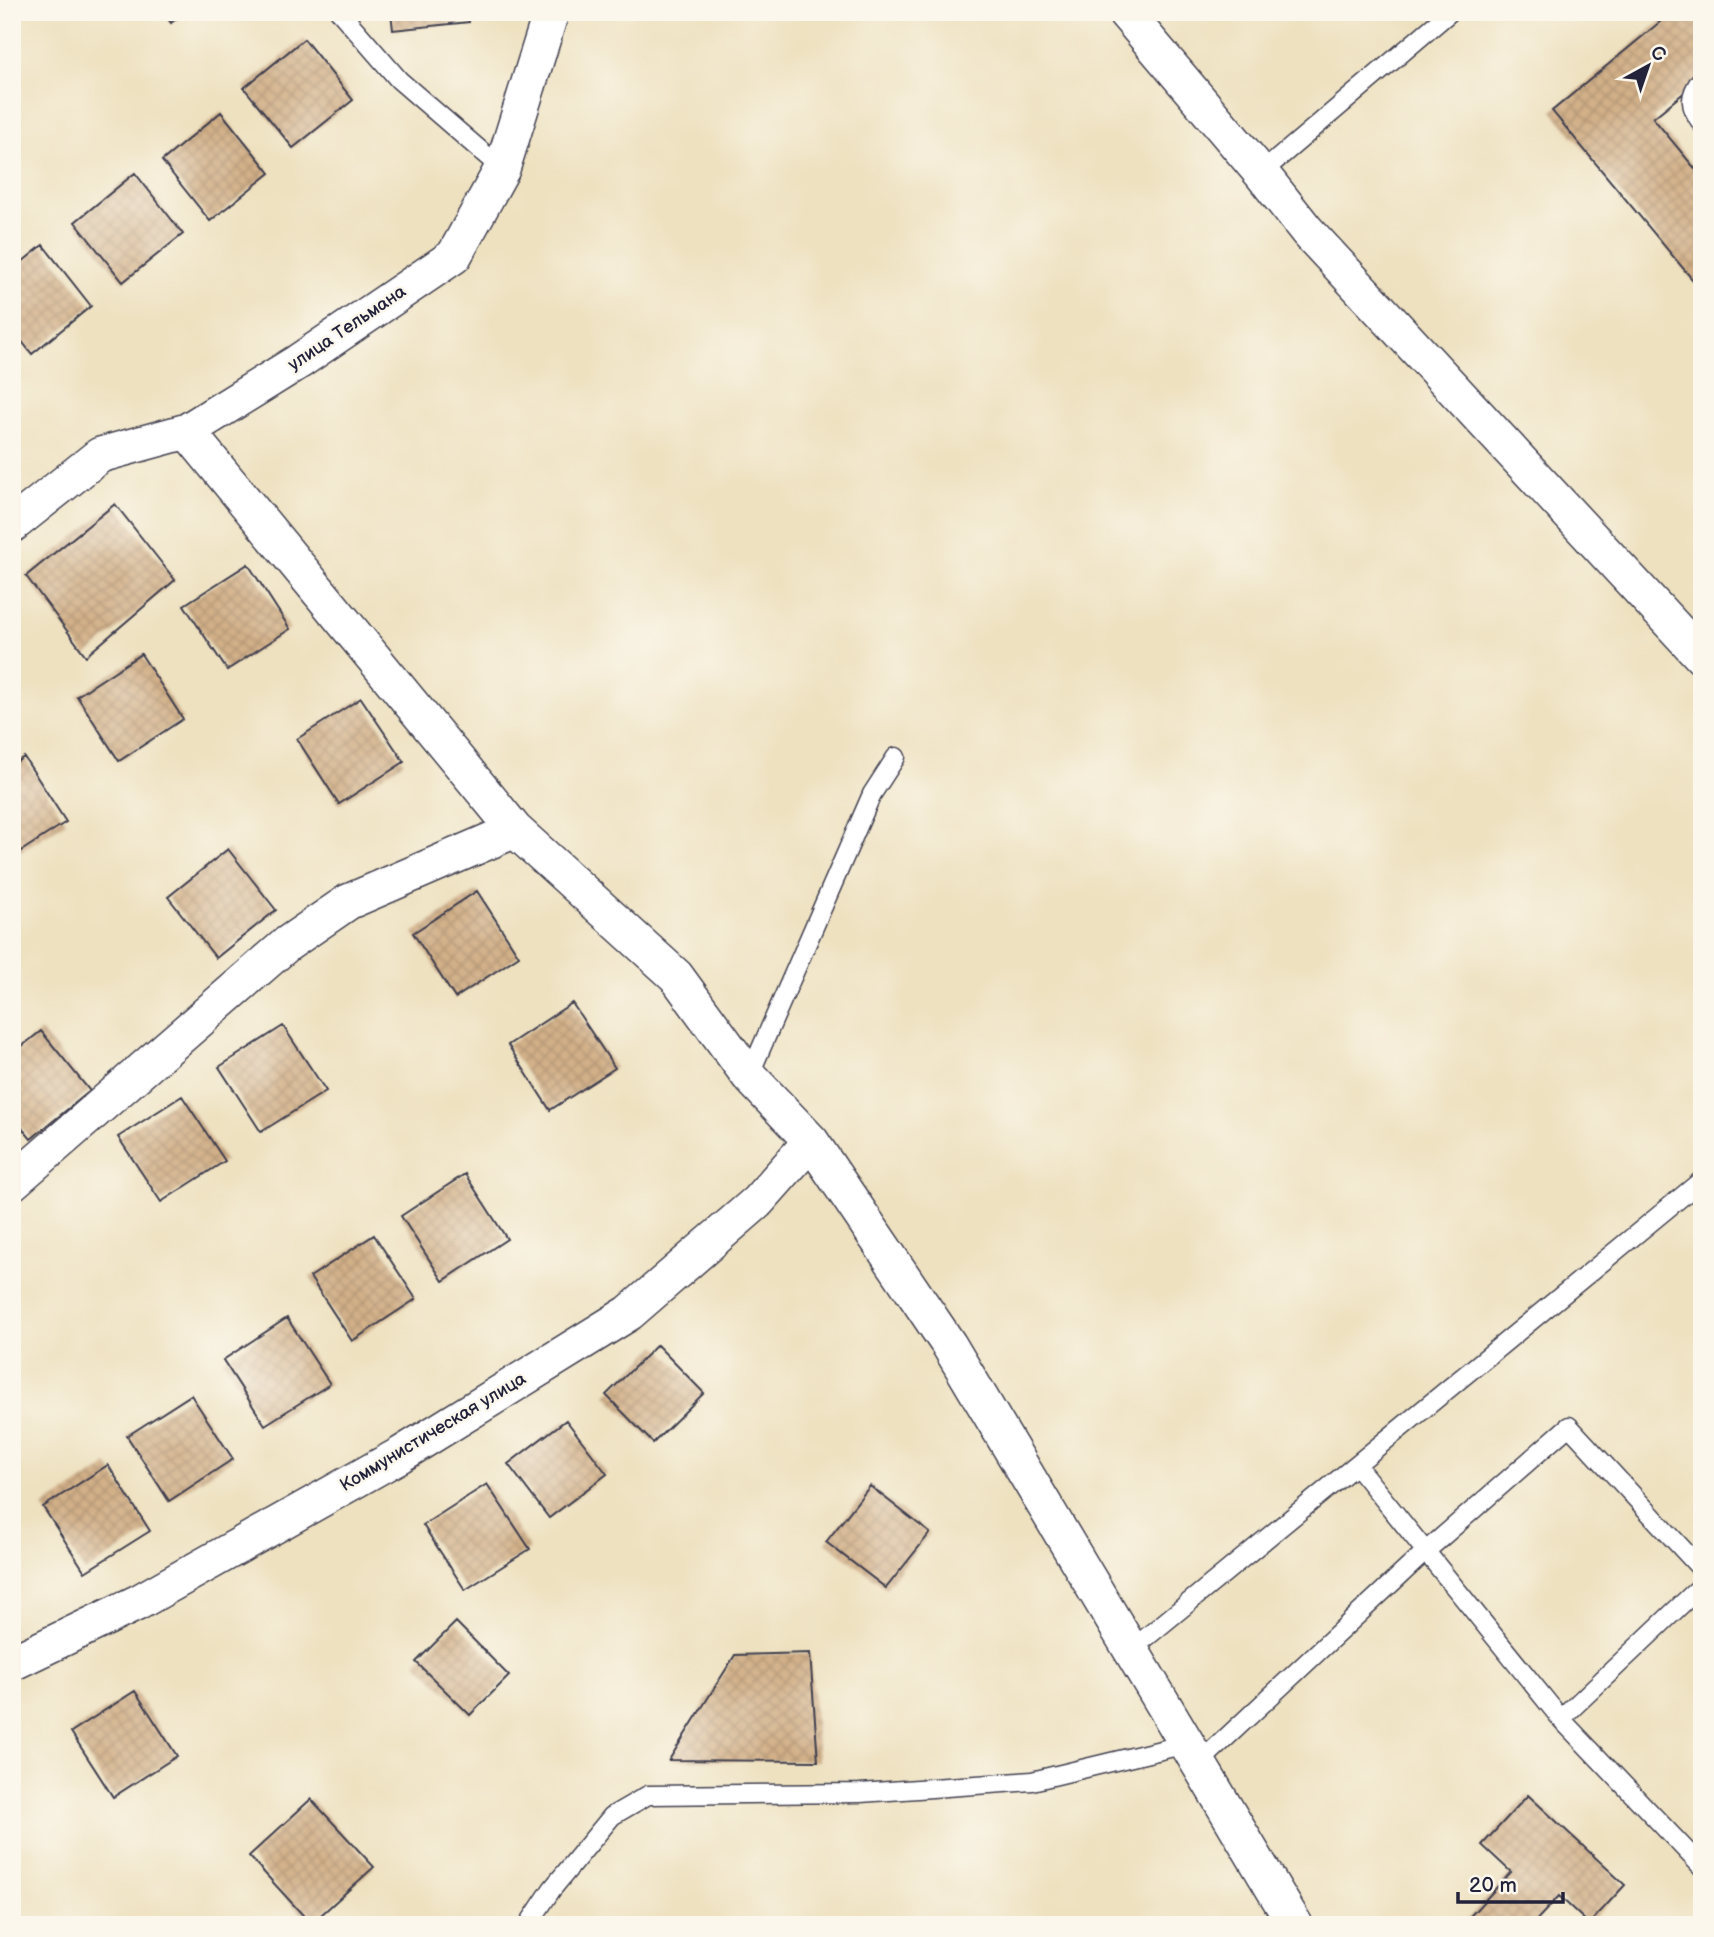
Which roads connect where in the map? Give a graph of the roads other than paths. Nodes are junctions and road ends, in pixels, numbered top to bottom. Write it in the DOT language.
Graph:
graph roads {
  1 [pos="341,12"];
  2 [pos="551,12"];
  3 [pos="1125,12"];
  4 [pos="1450,12"];
  5 [pos="1702,78"];
  6 [pos="1702,124"];
  7 [pos="502,169"];
  8 [pos="1261,173"];
  9 [pos="187,431"];
  10 [pos="12,525"];
  11 [pos="1702,656"];
  12 [pos="896,757"];
  13 [pos="515,830"];
  14 [pos="749,1076"];
  15 [pos="811,1141"];
  16 [pos="1702,1180"];
  17 [pos="12,1182"];
  18 [pos="1356,1465"];
  19 [pos="1426,1551"];
  20 [pos="1702,1570"];
  21 [pos="1702,1586"];
  22 [pos="1132,1650"];
  23 [pos="12,1663"];
  24 [pos="1561,1719"];
  25 [pos="1193,1754"];
  26 [pos="1701,1865"];
  27 [pos="528,1925"];
  28 [pos="1294,1925"];
  1 -- 7 [label="lane"];
  2 -- 7 [label="street, улица Тельмана"];
  3 -- 8 [label="street"];
  4 -- 8 [label="lane"];
  5 -- 6 [label="lane"];
  7 -- 9 [label="street, улица Тельмана"];
  8 -- 11 [label="street"];
  9 -- 10 [label="street, улица Тельмана"];
  9 -- 13 [label="street"];
  12 -- 14 [label="lane"];
  13 -- 14 [label="street"];
  13 -- 17 [label="street"];
  14 -- 15 [label="street"];
  15 -- 22 [label="street"];
  15 -- 23 [label="street, Коммунистическая улица"];
  16 -- 18 [label="lane"];
  18 -- 19 [label="lane"];
  18 -- 22 [label="lane"];
  19 -- 20 [label="lane"];
  19 -- 24 [label="lane"];
  19 -- 25 [label="lane"];
  21 -- 24 [label="lane"];
  22 -- 25 [label="street"];
  24 -- 26 [label="lane"];
  25 -- 27 [label="lane"];
  25 -- 28 [label="street"];
}
